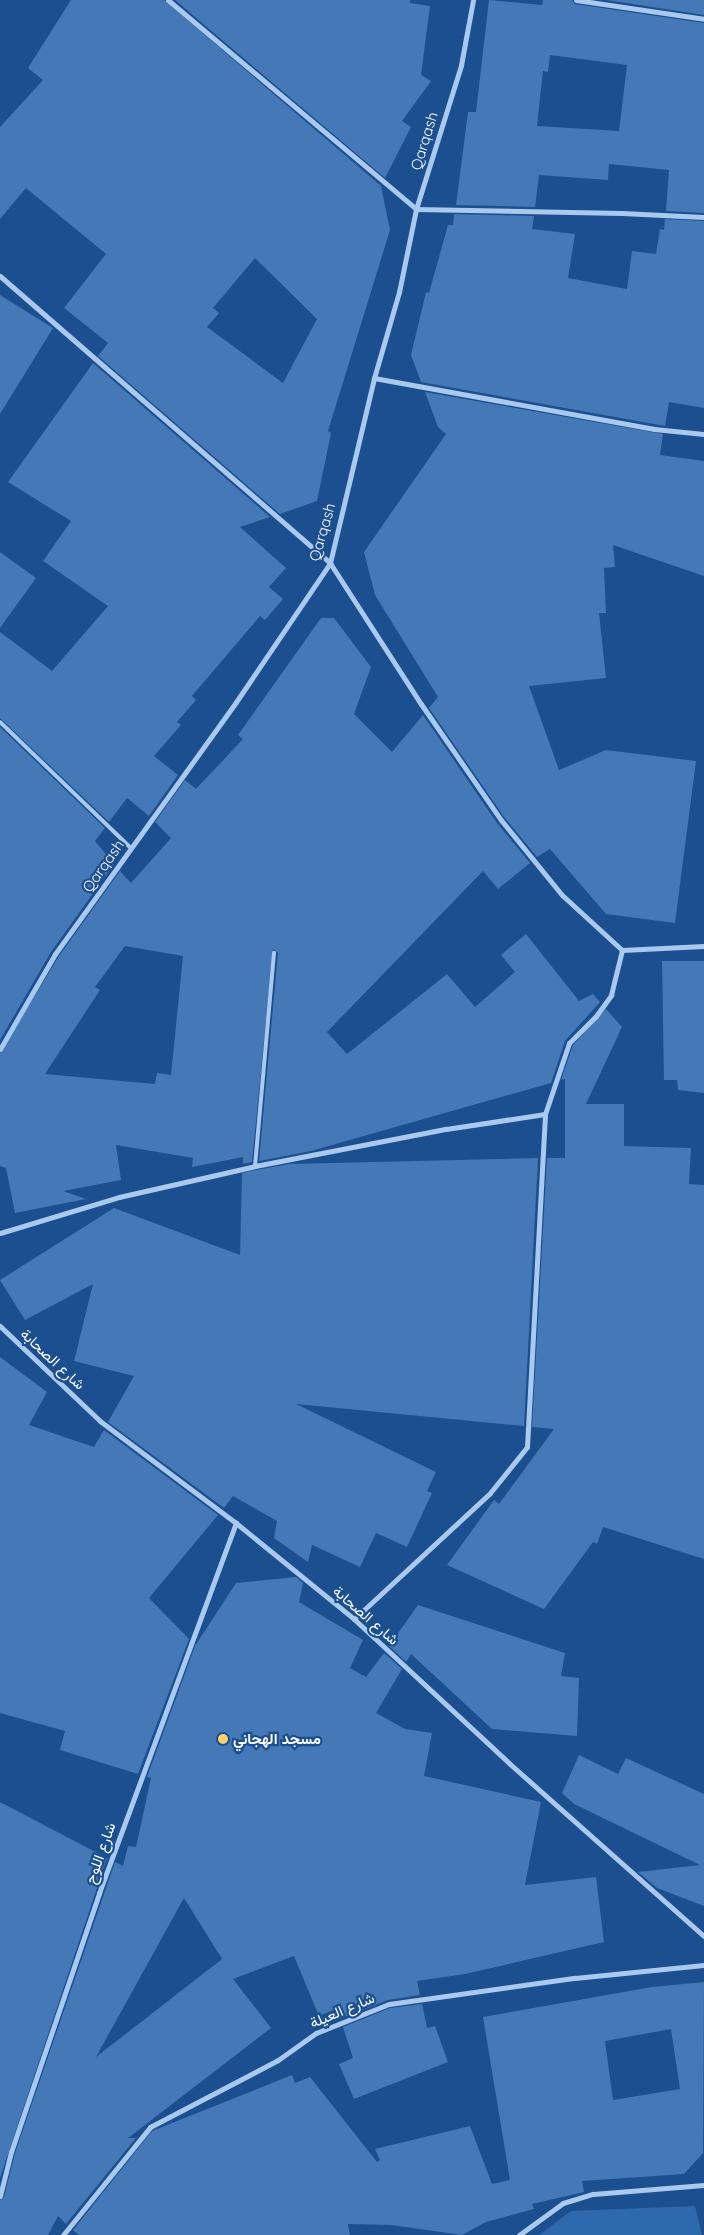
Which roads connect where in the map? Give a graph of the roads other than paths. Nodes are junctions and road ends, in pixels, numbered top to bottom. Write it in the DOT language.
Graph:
graph roads {
  1 [pos="168,0"];
  2 [pos="473,0"];
  3 [pos="576,0"];
  4 [pos="704,20"];
  5 [pos="416,209"];
  6 [pos="704,218"];
  7 [pos="0,276"];
  8 [pos="374,378"];
  9 [pos="704,434"];
  10 [pos="330,563"];
  11 [pos="0,722"];
  12 [pos="131,848"];
  13 [pos="704,946"];
  14 [pos="622,950"];
  15 [pos="274,953"];
  16 [pos="0,1049"];
  17 [pos="546,1114"];
  18 [pos="255,1166"];
  19 [pos="0,1233"];
  20 [pos="0,1326"];
  21 [pos="236,1523"];
  22 [pos="354,1619"];
  23 [pos="704,1936"];
  24 [pos="704,1965"];
  25 [pos="704,2185"];
  26 [pos="0,2196"];
  27 [pos="63,2235"];
  28 [pos="519,2235"];
  1 -- 5 [label="street"];
  2 -- 5 [label="street, Qarqash"];
  3 -- 4 [label="street"];
  5 -- 6 [label="street"];
  5 -- 8 [label="street, Qarqash"];
  7 -- 10 [label="street"];
  8 -- 9 [label="street"];
  8 -- 10 [label="street, Qarqash"];
  10 -- 12 [label="street, Qarqash"];
  10 -- 14 [label="street"];
  11 -- 12 [label="lane"];
  12 -- 16 [label="street, Qarqash"];
  13 -- 14 [label="street"];
  14 -- 17 [label="street"];
  15 -- 18 [label="lane"];
  17 -- 18 [label="street"];
  17 -- 22 [label="street"];
  18 -- 19 [label="street"];
  20 -- 21 [label="street, شارع الصحابة"];
  21 -- 22 [label="street, شارع الصحابة"];
  21 -- 26 [label="street, شارع اللوح"];
  22 -- 23 [label="street, شارع الصحابة"];
  24 -- 27 [label="street, شارع العيلة"];
  25 -- 28 [label="street"];
}
